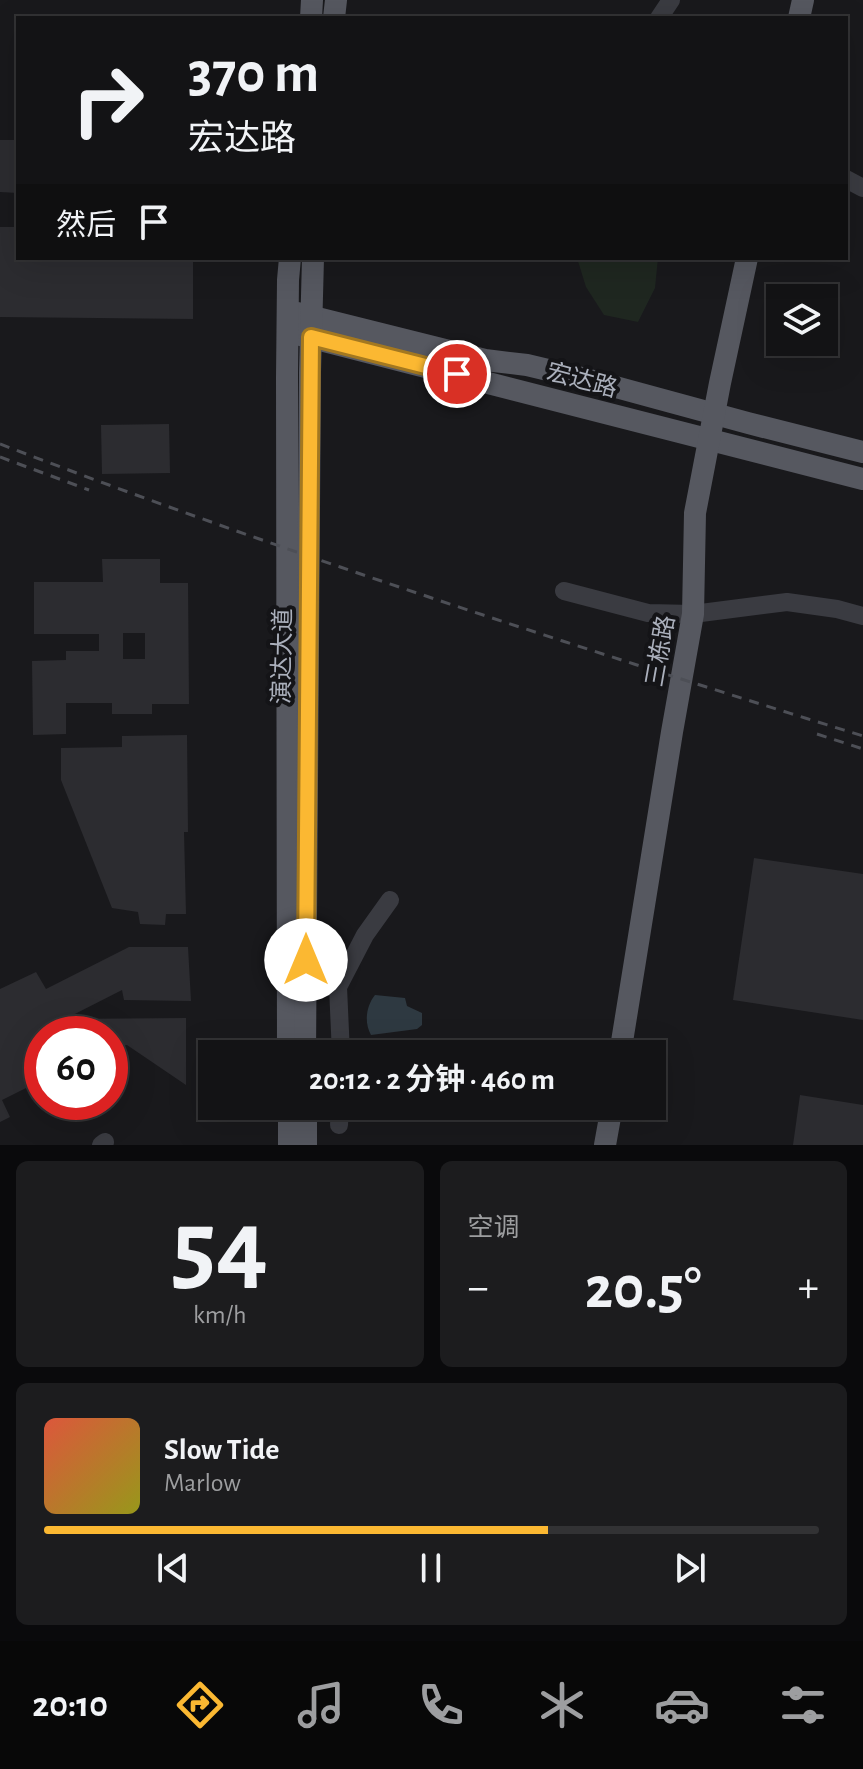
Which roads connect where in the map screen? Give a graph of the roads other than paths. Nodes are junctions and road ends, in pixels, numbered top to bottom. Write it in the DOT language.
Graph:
graph roads {
  1 [pos="290,260"];
  2 [pos="313,260"];
  3 [pos="747,260"];
  4 [pos="288,321"];
  5 [pos="311,327"];
  6 [pos="714,414"];
  7 [pos="708,440"];
  8 [pos="863,452"];
  9 [pos="863,479"];
  10 [pos="564,591"];
  11 [pos="693,614"];
  12 [pos="863,616"];
  13 [pos="390,900"];
  14 [pos="305,985"];
  15 [pos="338,987"];
  16 [pos="288,1040"];
  17 [pos="305,1040"];
  18 [pos="340,1040"];
  19 [pos="622,1040"];
  20 [pos="289,1120"];
  21 [pos="306,1120"];
  22 [pos="609,1120"];
  23 [pos="289,1145"];
  24 [pos="306,1145"];
  25 [pos="605,1145"];
  1 -- 4 [label="main road, 演达大道"];
  2 -- 5 [label="main road, 演达大道"];
  3 -- 6 [label="main road, 三栋路"];
  4 -- 5 [label="main road, 宏达路"];
  4 -- 16 [label="main road, 演达大道"];
  5 -- 6 [label="main road, 宏达路"];
  5 -- 7 [label="main road, 宏达路"];
  5 -- 14 [label="main road, 演达大道"];
  6 -- 7 [label="main road, 三栋路"];
  6 -- 8 [label="main road, 宏达路"];
  7 -- 9 [label="main road, 宏达路"];
  7 -- 11 [label="main road, 三栋路"];
  10 -- 11 [label="street"];
  11 -- 12 [label="street"];
  11 -- 19 [label="main road, 三栋路"];
  13 -- 15 [label="street"];
  14 -- 15 [label="street"];
  14 -- 17 [label="main road, 演达大道"];
  15 -- 18 [label="street"];
  20 -- 23 [label="main road"];
  21 -- 24 [label="main road"];
  22 -- 25 [label="main road"];
}
